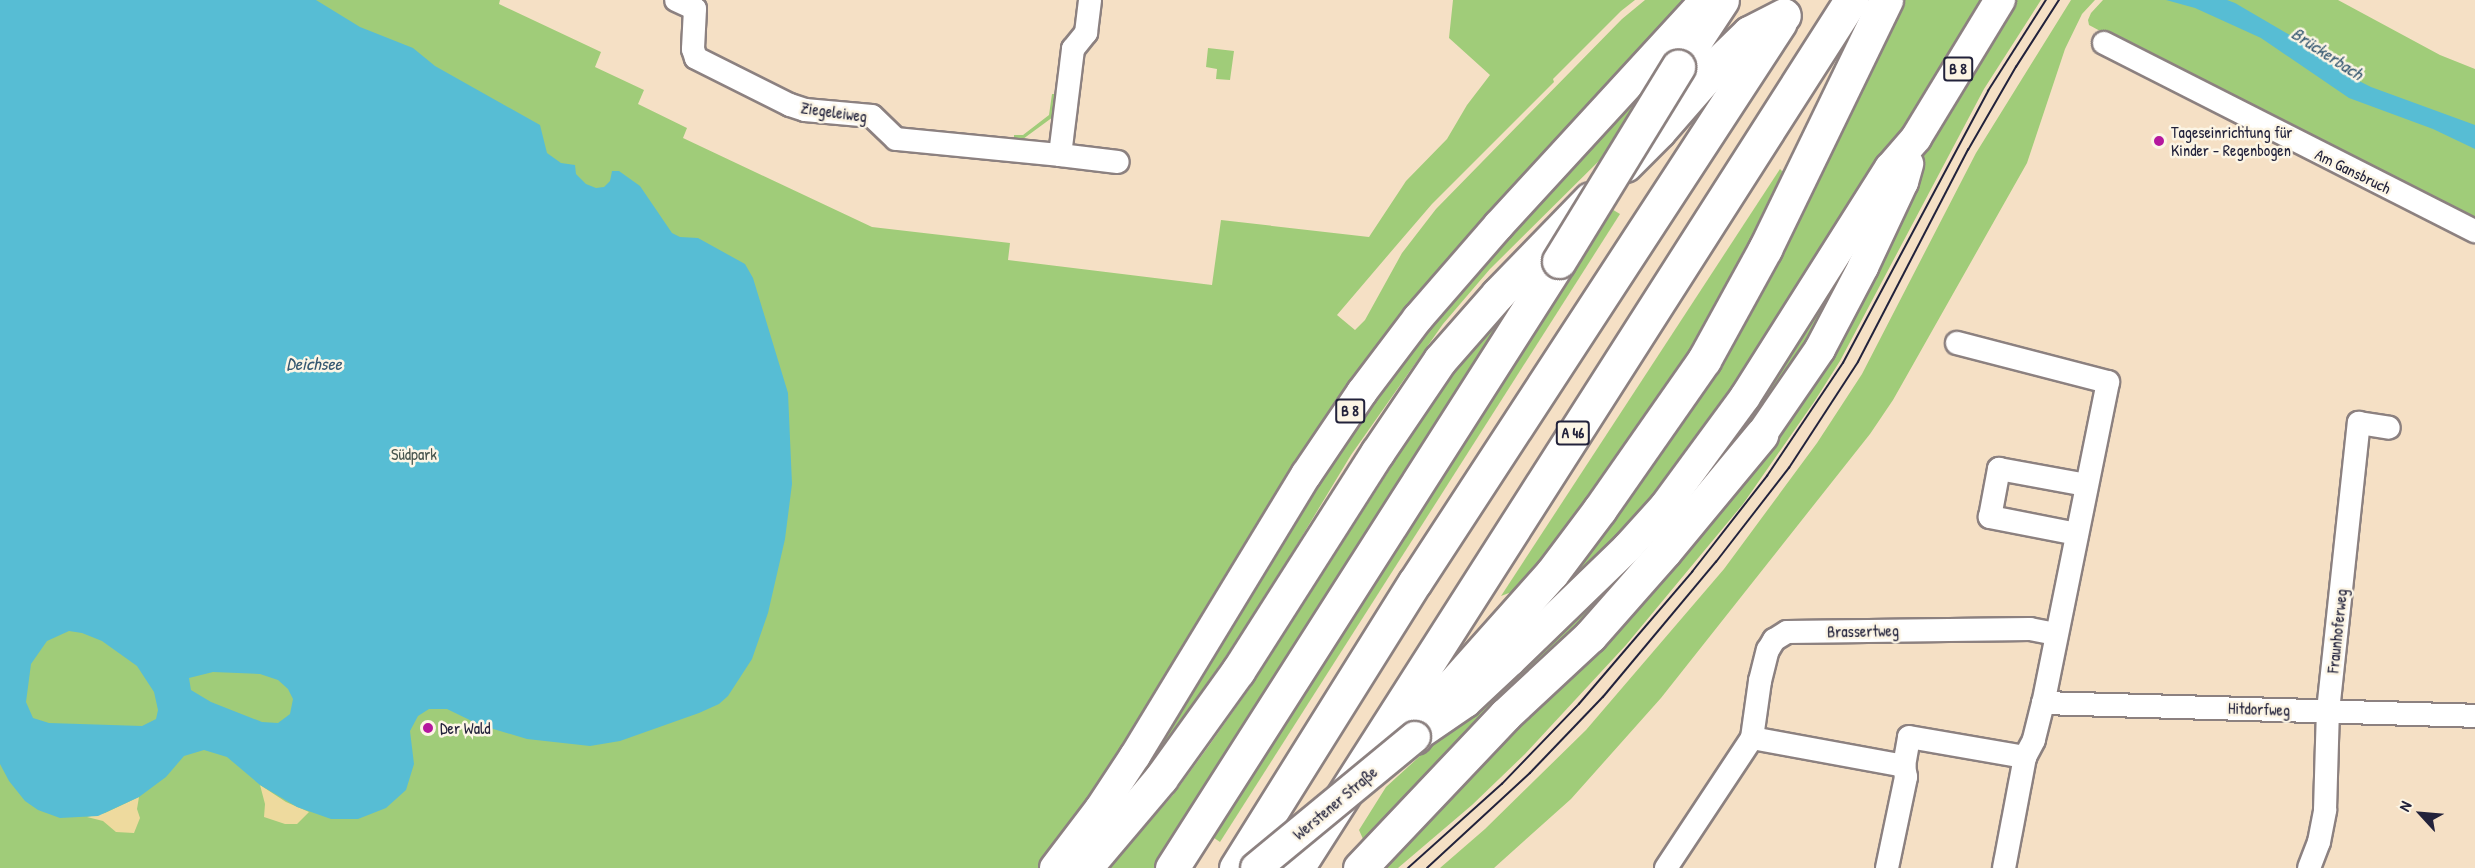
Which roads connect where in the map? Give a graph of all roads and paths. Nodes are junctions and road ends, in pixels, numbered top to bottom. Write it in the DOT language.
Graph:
graph roads {
  1 [pos="1090,0"];
  2 [pos="1706,0"];
  3 [pos="1722,0"];
  4 [pos="1851,0"];
  5 [pos="1887,0"];
  6 [pos="2000,0"];
  7 [pos="691,3"];
  8 [pos="1789,8"];
  9 [pos="2104,43"];
  10 [pos="1916,138"];
  11 [pos="1060,155"];
  12 [pos="1118,162"];
  13 [pos="2475,231"];
  14 [pos="1958,343"];
  15 [pos="2389,428"];
  16 [pos="1761,435"];
  17 [pos="2086,485"];
  18 [pos="2077,534"];
  19 [pos="2056,634"];
  20 [pos="1505,647"];
  21 [pos="2043,703"];
  22 [pos="2328,711"];
  23 [pos="2475,716"];
  24 [pos="1414,737"];
  25 [pos="1752,738"];
  26 [pos="2025,757"];
  27 [pos="1904,766"];
  28 [pos="1054,868"];
  29 [pos="1085,868"];
  30 [pos="1172,868"];
  31 [pos="1236,868"];
  32 [pos="1256,868"];
  33 [pos="1297,868"];
  34 [pos="1360,868"];
  35 [pos="1666,868"];
  36 [pos="1887,868"];
  37 [pos="2004,868"];
  38 [pos="2309,868"];
  1 -- 11 [label="street"];
  2 -- 28 [label="main road, B 8"];
  3 -- 30 [label="highway, bridge"];
  4 -- 33 [label="highway, A 46"];
  5 -- 20 [label="highway"];
  6 -- 10 [label="main road, B 8"];
  7 -- 11 [label="street, Ziegeleiweg"];
  8 -- 29 [label="highway"];
  8 -- 31 [label="highway"];
  9 -- 13 [label="street, Am Gansbruch"];
  10 -- 16 [label="main road"];
  10 -- 20 [label="main road, B 8"];
  11 -- 12 [label="street, Ziegeleiweg"];
  14 -- 17 [label="street"];
  15 -- 22 [label="street, Fraunhoferweg"];
  16 -- 34 [label="highway"];
  17 -- 18 [label="street"];
  17 -- 18 [label="street"];
  18 -- 19 [label="street"];
  19 -- 21 [label="street"];
  19 -- 25 [label="street, Brassertweg"];
  20 -- 24 [label="highway"];
  21 -- 22 [label="street, Hitdorfweg"];
  21 -- 26 [label="street"];
  22 -- 23 [label="street, Hitdorfweg"];
  22 -- 38 [label="street, Fraunhoferweg"];
  24 -- 32 [label="main road, Werstener Straße, bridge"];
  25 -- 27 [label="street"];
  25 -- 35 [label="street, Brassertweg"];
  26 -- 27 [label="street"];
  26 -- 37 [label="street"];
  27 -- 36 [label="street"];
}
